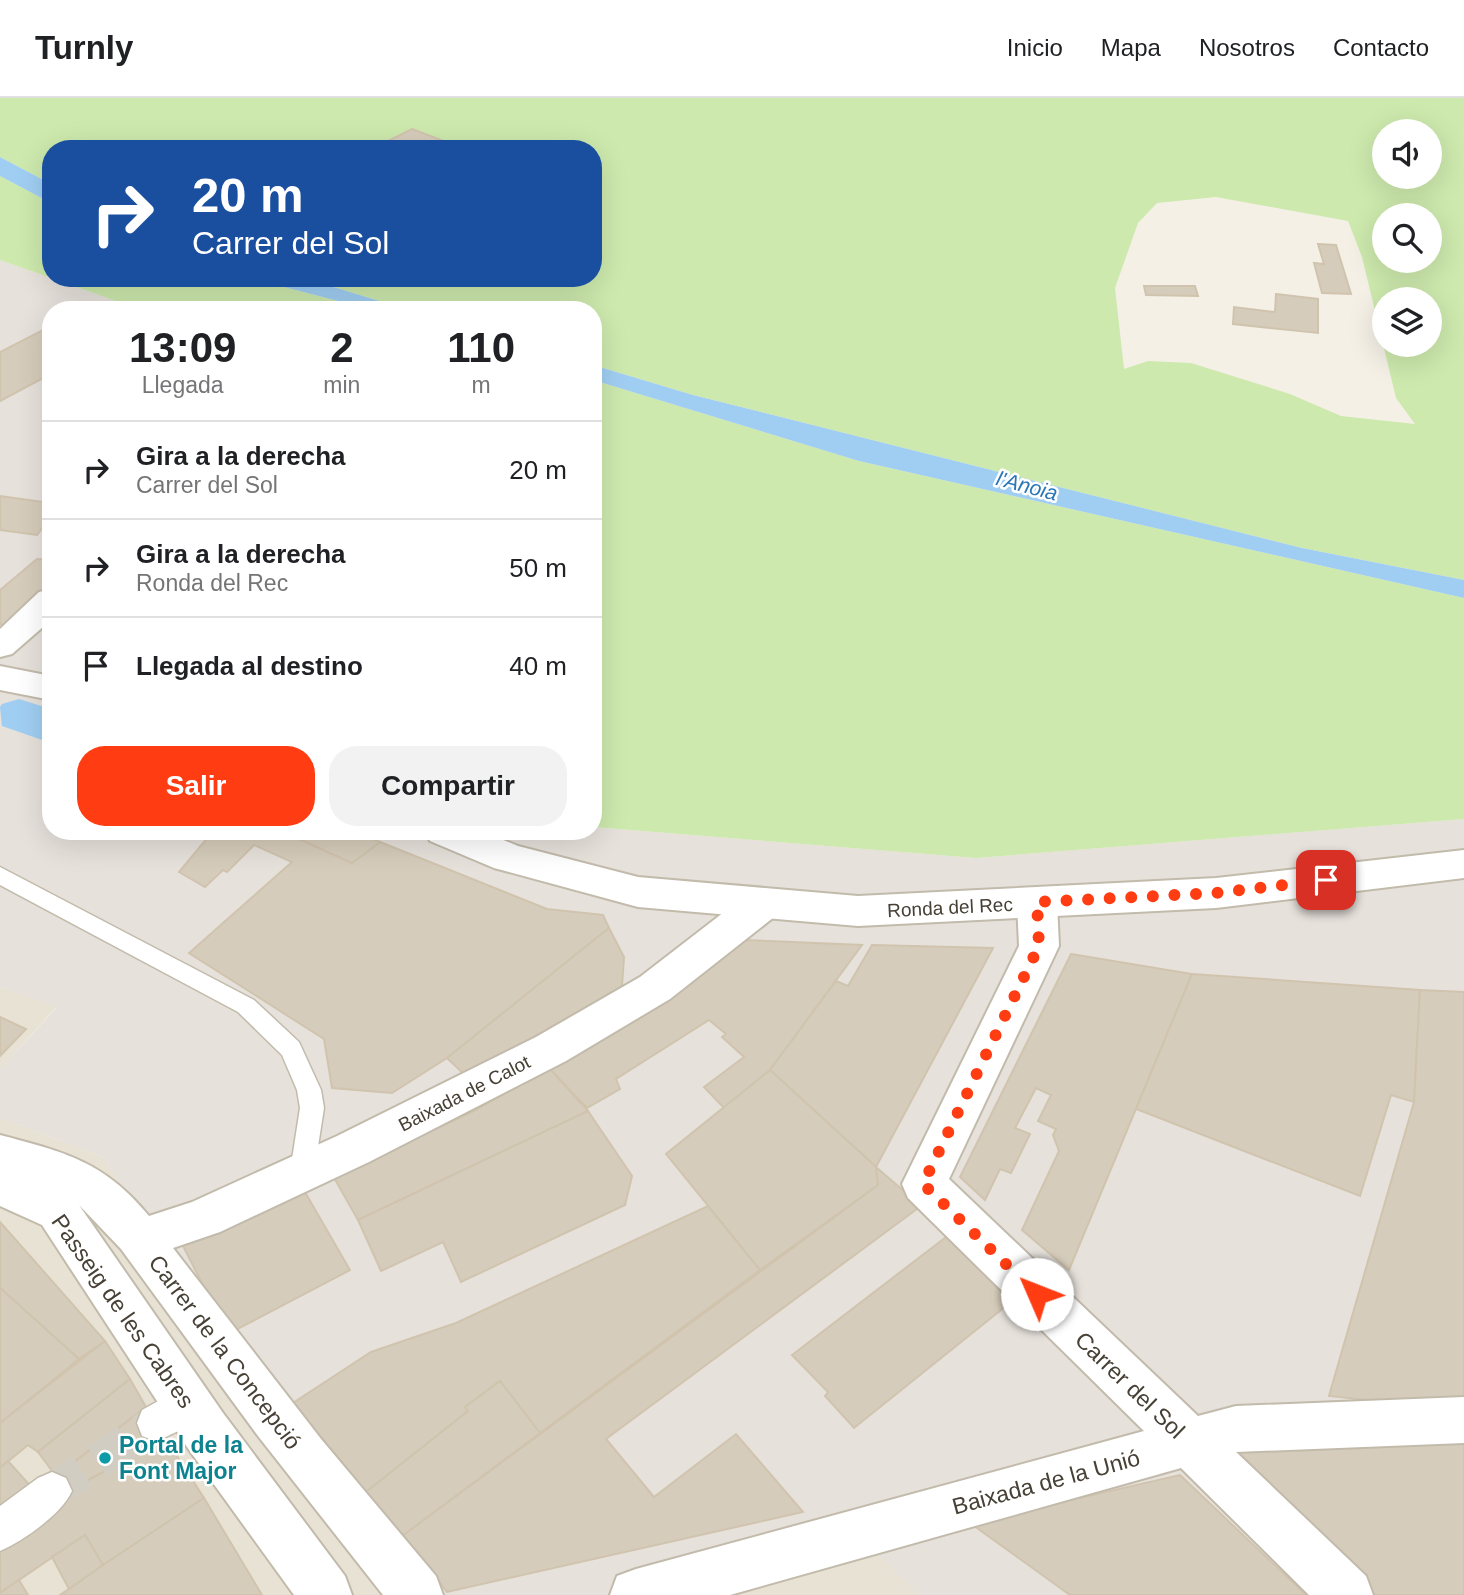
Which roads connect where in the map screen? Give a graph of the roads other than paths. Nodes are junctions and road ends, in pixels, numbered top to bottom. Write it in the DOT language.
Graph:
graph roads {
  1 [pos="42,609"];
  2 [pos="0,646"];
  3 [pos="3,684"];
  4 [pos="42,687"];
  5 [pos="465,840"];
  6 [pos="1464,864"];
  7 [pos="0,875"];
  8 [pos="1037,902"];
  9 [pos="764,903"];
  10 [pos="0,1154"];
  11 [pos="302,1172"];
  12 [pos="0,1185"];
  13 [pos="140,1240"];
  14 [pos="1464,1420"];
  15 [pos="1189,1442"];
  16 [pos="52,1491"];
  17 [pos="0,1531"];
  18 [pos="326,1595"];
  19 [pos="418,1595"];
  20 [pos="636,1595"];
  21 [pos="1347,1595"];
  1 -- 2 [label="street"];
  3 -- 4 [label="street"];
  5 -- 9 [label="street, Ronda del Rec"];
  6 -- 8 [label="street, Ronda del Rec"];
  7 -- 11 [label="lane"];
  8 -- 9 [label="street, Ronda del Rec"];
  8 -- 15 [label="street, Carrer del Sol"];
  9 -- 11 [label="street, Baixada de Calot"];
  10 -- 13 [label="street, Carrer de la Concepció"];
  11 -- 13 [label="street, Baixada de Calot"];
  12 -- 18 [label="street, Passeig de les Cabres"];
  13 -- 19 [label="street, Carrer de la Concepció"];
  14 -- 15 [label="street, Baixada de la Unió"];
  15 -- 20 [label="street, Baixada de la Unió"];
  15 -- 21 [label="street, Carrer del Sol"];
  16 -- 17 [label="street"];
}
